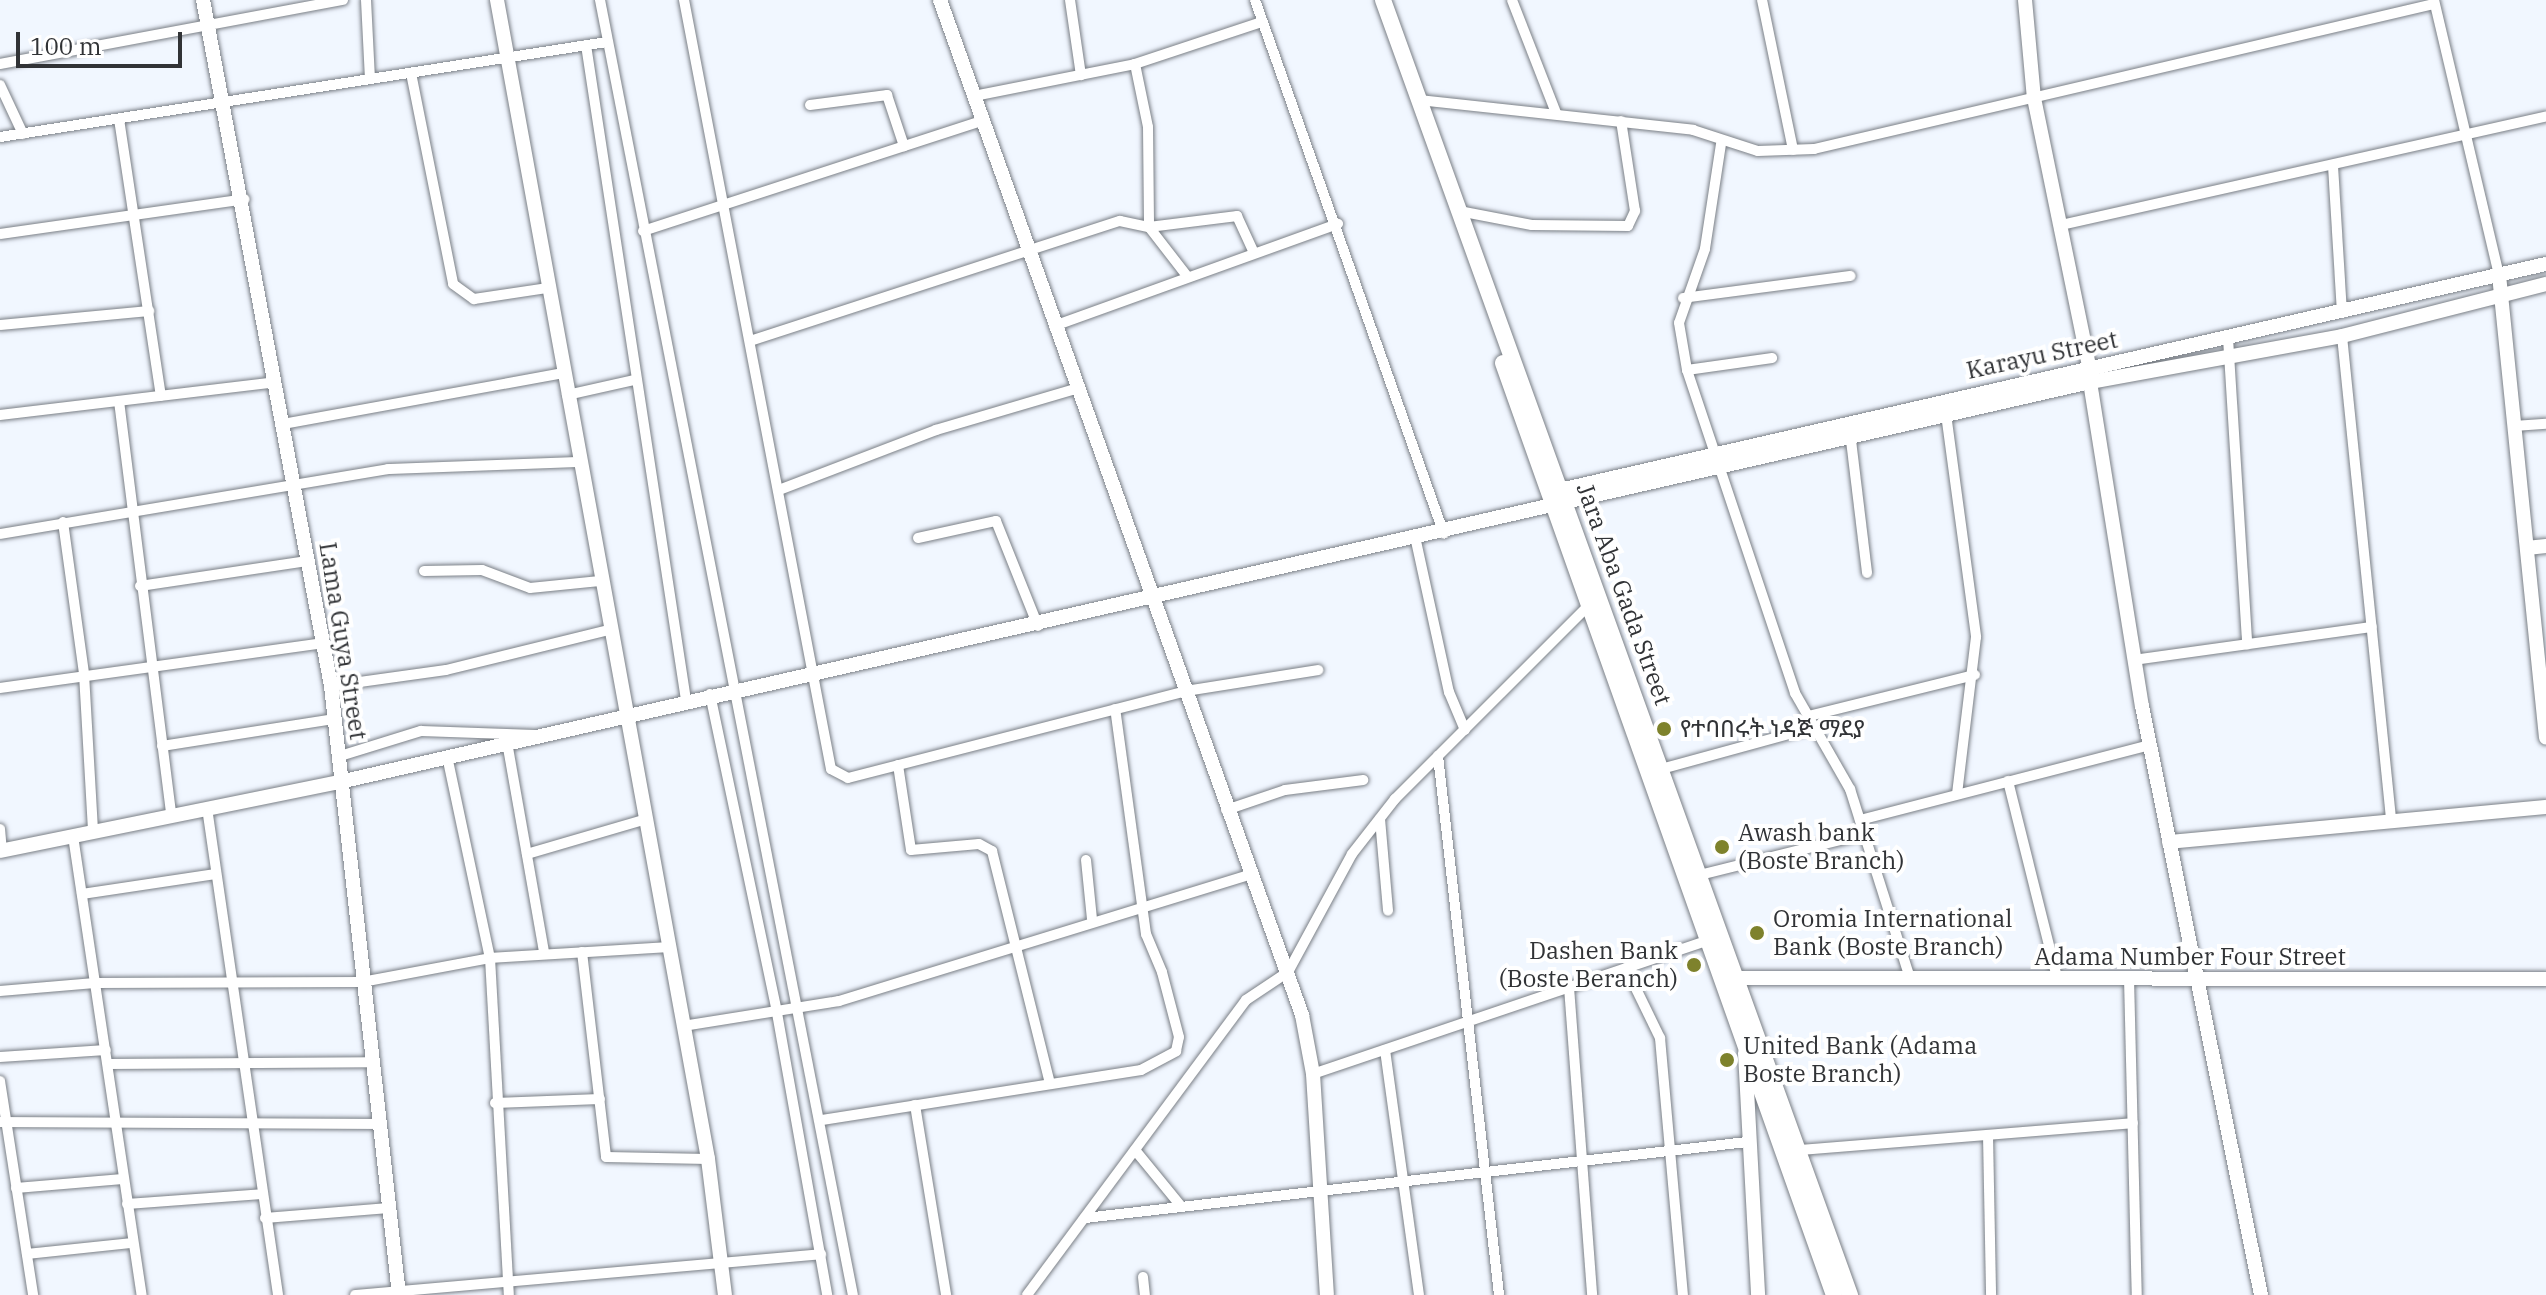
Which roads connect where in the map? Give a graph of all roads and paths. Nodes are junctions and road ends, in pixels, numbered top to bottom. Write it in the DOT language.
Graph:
graph roads {
  1 [pos="203,0"];
  2 [pos="343,0"];
  3 [pos="366,0"];
  4 [pos="497,0"];
  5 [pos="600,0"];
  6 [pos="684,0"];
  7 [pos="940,0"];
  8 [pos="1070,0"];
  9 [pos="1255,0"];
  10 [pos="1374,0"];
  11 [pos="1383,0"];
  12 [pos="1512,0"];
  13 [pos="1762,0"];
  14 [pos="2025,0"];
  15 [pos="2434,2"];
  16 [pos="1262,22"];
  17 [pos="208,25"];
  18 [pos="607,42"];
  19 [pos="586,45"];
  20 [pos="507,58"];
  21 [pos="0,64"];
  22 [pos="1135,64"];
  23 [pos="411,73"];
  24 [pos="1081,75"];
  25 [pos="370,79"];
  26 [pos="0,85"];
  27 [pos="974,96"];
  28 [pos="2034,98"];
  29 [pos="1419,100"];
  30 [pos="224,102"];
  31 [pos="810,105"];
  32 [pos="1556,113"];
  33 [pos="2546,117"];
  34 [pos="119,119"];
  35 [pos="981,121"];
  36 [pos="1621,121"];
  37 [pos="23,134"];
  38 [pos="2463,136"];
  39 [pos="0,137"];
  40 [pos="1721,144"];
  41 [pos="904,146"];
  42 [pos="1793,150"];
  43 [pos="2333,166"];
  44 [pos="245,199"];
  45 [pos="724,206"];
  46 [pos="1459,211"];
  47 [pos="135,214"];
  48 [pos="1338,224"];
  49 [pos="2061,225"];
  50 [pos="1149,227"];
  51 [pos="643,231"];
  52 [pos="0,234"];
  53 [pos="1028,250"];
  54 [pos="1254,253"];
  55 [pos="2546,264"];
  56 [pos="2499,275"];
  57 [pos="1187,276"];
  58 [pos="1851,276"];
  59 [pos="2546,284"];
  60 [pos="548,288"];
  61 [pos="2501,295"];
  62 [pos="1683,298"];
  63 [pos="149,311"];
  64 [pos="2342,313"];
  65 [pos="0,325"];
  66 [pos="1054,326"];
  67 [pos="2342,336"];
  68 [pos="2228,338"];
  69 [pos="750,341"];
  70 [pos="2227,357"];
  71 [pos="1772,358"];
  72 [pos="2089,366"];
  73 [pos="1687,370"];
  74 [pos="563,373"];
  75 [pos="634,380"];
  76 [pos="275,382"];
  77 [pos="2090,382"];
  78 [pos="1075,389"];
  79 [pos="567,395"];
  80 [pos="161,396"];
  81 [pos="119,401"];
  82 [pos="1946,414"];
  83 [pos="0,415"];
  84 [pos="1849,421"];
  85 [pos="283,424"];
  86 [pos="2546,424"];
  87 [pos="2514,426"];
  88 [pos="1850,436"];
  89 [pos="1716,452"];
  90 [pos="579,462"];
  91 [pos="1721,469"];
  92 [pos="294,484"];
  93 [pos="779,490"];
  94 [pos="1557,499"];
  95 [pos="130,511"];
  96 [pos="63,522"];
  97 [pos="0,534"];
  98 [pos="1444,534"];
  99 [pos="918,538"];
  100 [pos="1416,541"];
  101 [pos="2546,546"];
  102 [pos="2527,548"];
  103 [pos="307,561"];
  104 [pos="424,571"];
  105 [pos="1867,573"];
  106 [pos="600,581"];
  107 [pos="140,586"];
  108 [pos="1158,599"];
  109 [pos="1589,605"];
  110 [pos="1039,626"];
  111 [pos="2372,627"];
  112 [pos="609,630"];
  113 [pos="324,643"];
  114 [pos="2247,644"];
  115 [pos="2133,660"];
  116 [pos="151,663"];
  117 [pos="1318,670"];
  118 [pos="84,674"];
  119 [pos="815,675"];
  120 [pos="1975,675"];
  121 [pos="2543,676"];
  122 [pos="331,686"];
  123 [pos="0,688"];
  124 [pos="734,689"];
  125 [pos="1186,691"];
  126 [pos="710,694"];
  127 [pos="686,700"];
  128 [pos="1115,709"];
  129 [pos="624,715"];
  130 [pos="1809,716"];
  131 [pos="335,719"];
  132 [pos="1815,727"];
  133 [pos="1465,730"];
  134 [pos="537,735"];
  135 [pos="2546,738"];
  136 [pos="507,742"];
  137 [pos="2149,745"];
  138 [pos="162,746"];
  139 [pos="340,756"];
  140 [pos="447,756"];
  141 [pos="1438,756"];
  142 [pos="898,765"];
  143 [pos="1661,769"];
  144 [pos="1363,780"];
  145 [pos="344,781"];
  146 [pos="2008,781"];
  147 [pos="1957,794"];
  148 [pos="2546,807"];
  149 [pos="207,808"];
  150 [pos="1226,810"];
  151 [pos="171,815"];
  152 [pos="647,819"];
  153 [pos="1380,819"];
  154 [pos="1860,820"];
  155 [pos="2391,821"];
  156 [pos="0,829"];
  157 [pos="93,831"];
  158 [pos="1864,834"];
  159 [pos="73,836"];
  160 [pos="2169,842"];
  161 [pos="1,850"];
  162 [pos="527,854"];
  163 [pos="1086,860"];
  164 [pos="216,874"];
  165 [pos="1248,875"];
  166 [pos="1700,875"];
  167 [pos="82,894"];
  168 [pos="1145,904"];
  169 [pos="1388,911"];
  170 [pos="1092,919"];
  171 [pos="1708,940"];
  172 [pos="1015,944"];
  173 [pos="669,947"];
  174 [pos="544,952"];
  175 [pos="582,952"];
  176 [pos="490,958"];
  177 [pos="1626,968"];
  178 [pos="1287,969"];
  179 [pos="1737,978"];
  180 [pos="1910,978"];
  181 [pos="2057,978"];
  182 [pos="2129,978"];
  183 [pos="2198,978"];
  184 [pos="2546,979"];
  185 [pos="362,982"];
  186 [pos="95,983"];
  187 [pos="230,984"];
  188 [pos="1569,987"];
  189 [pos="0,991"];
  190 [pos="802,1009"];
  191 [pos="777,1013"];
  192 [pos="1471,1020"];
  193 [pos="683,1026"];
  194 [pos="106,1050"];
  195 [pos="1385,1050"];
  196 [pos="1745,1053"];
  197 [pos="0,1057"];
  198 [pos="372,1062"];
  199 [pos="108,1064"];
  200 [pos="245,1065"];
  201 [pos="1313,1074"];
  202 [pos="0,1081"];
  203 [pos="1050,1083"];
  204 [pos="600,1099"];
  205 [pos="495,1103"];
  206 [pos="915,1105"];
  207 [pos="822,1120"];
  208 [pos="3,1122"];
  209 [pos="115,1123"];
  210 [pos="254,1123"];
  211 [pos="2133,1123"];
  212 [pos="379,1124"];
  213 [pos="1988,1135"];
  214 [pos="1747,1142"];
  215 [pos="1135,1150"];
  216 [pos="1673,1150"];
  217 [pos="1799,1150"];
  218 [pos="708,1159"];
  219 [pos="1580,1160"];
  220 [pos="1487,1171"];
  221 [pos="123,1179"];
  222 [pos="1406,1180"];
  223 [pos="16,1188"];
  224 [pos="1320,1189"];
  225 [pos="262,1194"];
  226 [pos="127,1204"];
  227 [pos="1180,1205"];
  228 [pos="389,1208"];
  229 [pos="265,1218"];
  230 [pos="1085,1218"];
  231 [pos="132,1243"];
  232 [pos="27,1254"];
  233 [pos="821,1254"];
  234 [pos="723,1263"];
  235 [pos="1143,1277"];
  236 [pos="507,1280"];
  237 [pos="399,1294"];
  238 [pos="2261,1294"];
  239 [pos="33,1295"];
  240 [pos="142,1295"];
  241 [pos="278,1295"];
  242 [pos="355,1295"];
  243 [pos="509,1295"];
  244 [pos="725,1295"];
  245 [pos="827,1295"];
  246 [pos="853,1295"];
  247 [pos="946,1295"];
  248 [pos="1027,1295"];
  249 [pos="1145,1295"];
  250 [pos="1327,1295"];
  251 [pos="1419,1295"];
  252 [pos="1499,1295"];
  253 [pos="1592,1295"];
  254 [pos="1683,1295"];
  255 [pos="1758,1295"];
  256 [pos="1834,1295"];
  257 [pos="1850,1295"];
  258 [pos="1991,1295"];
  259 [pos="2137,1295"];
  260 [pos="2253,1295"];
  1 -- 17 [label="street, Lama Guya Street"];
  2 -- 17 [label="street"];
  3 -- 25 [label="street"];
  4 -- 20 [label="street"];
  5 -- 18 [label="street"];
  6 -- 45 [label="street"];
  7 -- 27 [label="street"];
  8 -- 24 [label="street"];
  9 -- 16 [label="street"];
  10 -- 94 [label="main road, Jara Aba Gada Street"];
  11 -- 29 [label="main road, Jara Aba Gada Street"];
  12 -- 32 [label="street"];
  13 -- 42 [label="street"];
  14 -- 28 [label="street"];
  15 -- 28 [label="street"];
  15 -- 38 [label="street"];
  16 -- 22 [label="street"];
  16 -- 48 [label="street"];
  17 -- 21 [label="street"];
  17 -- 30 [label="street, Lama Guya Street"];
  18 -- 19 [label="street"];
  18 -- 51 [label="street"];
  19 -- 20 [label="street"];
  19 -- 75 [label="street"];
  20 -- 23 [label="street"];
  20 -- 60 [label="street"];
  22 -- 24 [label="street"];
  22 -- 50 [label="street"];
  23 -- 25 [label="street"];
  23 -- 60 [label="street"];
  24 -- 27 [label="street"];
  25 -- 30 [label="street"];
  26 -- 37 [label="street"];
  27 -- 35 [label="street"];
  28 -- 42 [label="street"];
  28 -- 49 [label="street"];
  29 -- 32 [label="street"];
  29 -- 46 [label="main road, Jara Aba Gada Street"];
  30 -- 34 [label="street"];
  30 -- 44 [label="street, Lama Guya Street"];
  31 -- 41 [label="street"];
  32 -- 36 [label="street"];
  33 -- 38 [label="street"];
  34 -- 37 [label="street"];
  34 -- 47 [label="street"];
  35 -- 41 [label="street"];
  35 -- 53 [label="street"];
  36 -- 40 [label="street"];
  36 -- 46 [label="street"];
  37 -- 39 [label="street"];
  38 -- 43 [label="street"];
  38 -- 56 [label="street"];
  40 -- 42 [label="street"];
  40 -- 62 [label="street"];
  41 -- 45 [label="street"];
  43 -- 49 [label="street"];
  43 -- 64 [label="street"];
  44 -- 47 [label="street"];
  44 -- 76 [label="street, Lama Guya Street"];
  45 -- 51 [label="street"];
  45 -- 69 [label="street"];
  46 -- 94 [label="main road, Jara Aba Gada Street"];
  47 -- 52 [label="street"];
  47 -- 63 [label="street"];
  48 -- 54 [label="street"];
  48 -- 98 [label="street"];
  49 -- 72 [label="street"];
  50 -- 53 [label="street"];
  50 -- 54 [label="street"];
  50 -- 57 [label="street"];
  51 -- 124 [label="street"];
  53 -- 66 [label="street"];
  53 -- 69 [label="street"];
  54 -- 57 [label="street"];
  55 -- 56 [label="street, Karayu Street"];
  56 -- 61 [label="street"];
  56 -- 64 [label="street, Karayu Street"];
  57 -- 66 [label="street"];
  58 -- 62 [label="street"];
  59 -- 61 [label="street, Karayu Street"];
  60 -- 74 [label="street"];
  61 -- 67 [label="street, Karayu Street"];
  61 -- 87 [label="street"];
  62 -- 73 [label="street"];
  63 -- 65 [label="street"];
  63 -- 80 [label="street"];
  64 -- 68 [label="street, Karayu Street"];
  66 -- 78 [label="street"];
  67 -- 70 [label="street, Karayu Street"];
  67 -- 111 [label="street"];
  68 -- 70 [label="street"];
  68 -- 72 [label="street, Karayu Street"];
  69 -- 93 [label="street"];
  70 -- 77 [label="street, Karayu Street"];
  70 -- 114 [label="street"];
  71 -- 73 [label="street"];
  72 -- 84 [label="street, Karayu Street"];
  73 -- 89 [label="street"];
  74 -- 79 [label="street"];
  74 -- 85 [label="street"];
  75 -- 79 [label="street"];
  75 -- 127 [label="street"];
  76 -- 80 [label="street"];
  76 -- 85 [label="street, Lama Guya Street"];
  77 -- 82 [label="street, Karayu Street"];
  77 -- 115 [label="street"];
  78 -- 93 [label="street"];
  78 -- 108 [label="street"];
  79 -- 90 [label="street"];
  80 -- 81 [label="street"];
  81 -- 83 [label="street"];
  81 -- 95 [label="street"];
  82 -- 88 [label="street, Karayu Street"];
  82 -- 120 [label="street"];
  84 -- 88 [label="street"];
  84 -- 89 [label="street, Karayu Street"];
  85 -- 92 [label="street, Lama Guya Street"];
  86 -- 87 [label="street"];
  87 -- 102 [label="street"];
  88 -- 91 [label="street, Karayu Street"];
  88 -- 105 [label="street"];
  89 -- 91 [label="street"];
  89 -- 94 [label="street, Karayu Street"];
  90 -- 92 [label="street"];
  90 -- 106 [label="street"];
  91 -- 94 [label="street, Karayu Street"];
  91 -- 130 [label="street"];
  92 -- 95 [label="street"];
  92 -- 103 [label="street, Lama Guya Street"];
  93 -- 119 [label="street"];
  94 -- 98 [label="street"];
  94 -- 109 [label="main road, Jara Aba Gada Street"];
  94 -- 143 [label="main road, Jara Aba Gada Street"];
  95 -- 96 [label="street"];
  95 -- 107 [label="street"];
  96 -- 97 [label="street"];
  96 -- 118 [label="street"];
  98 -- 100 [label="street"];
  99 -- 110 [label="street"];
  100 -- 108 [label="street"];
  100 -- 133 [label="street"];
  101 -- 102 [label="street"];
  102 -- 121 [label="street"];
  103 -- 107 [label="street"];
  103 -- 113 [label="street, Lama Guya Street"];
  104 -- 106 [label="street"];
  106 -- 112 [label="street"];
  107 -- 116 [label="street"];
  108 -- 110 [label="street"];
  108 -- 125 [label="street"];
  109 -- 133 [label="street"];
  109 -- 171 [label="main road, Jara Aba Gada Street"];
  110 -- 119 [label="street"];
  111 -- 114 [label="street"];
  111 -- 155 [label="street"];
  112 -- 122 [label="street"];
  112 -- 129 [label="street"];
  113 -- 116 [label="street"];
  113 -- 122 [label="street, Lama Guya Street"];
  114 -- 115 [label="street"];
  115 -- 137 [label="street"];
  116 -- 118 [label="street"];
  116 -- 138 [label="street"];
  117 -- 125 [label="street"];
  118 -- 123 [label="street"];
  118 -- 157 [label="street"];
  119 -- 124 [label="street"];
  119 -- 142 [label="street"];
  120 -- 130 [label="street"];
  120 -- 147 [label="street"];
  121 -- 135 [label="street"];
  122 -- 131 [label="street, Lama Guya Street"];
  124 -- 126 [label="street"];
  124 -- 190 [label="street"];
  125 -- 128 [label="street"];
  125 -- 150 [label="street"];
  126 -- 127 [label="street"];
  126 -- 191 [label="street"];
  127 -- 129 [label="street"];
  128 -- 142 [label="street"];
  128 -- 168 [label="street"];
  129 -- 134 [label="street"];
  129 -- 152 [label="street"];
  130 -- 132 [label="street"];
  131 -- 138 [label="street"];
  131 -- 139 [label="street, Lama Guya Street"];
  132 -- 143 [label="street"];
  132 -- 154 [label="street"];
  133 -- 141 [label="street"];
  134 -- 136 [label="street"];
  134 -- 139 [label="street"];
  136 -- 140 [label="street"];
  136 -- 162 [label="street"];
  137 -- 146 [label="street"];
  137 -- 160 [label="street"];
  138 -- 151 [label="street"];
  139 -- 145 [label="street, Lama Guya Street"];
  140 -- 145 [label="street"];
  140 -- 176 [label="street"];
  141 -- 153 [label="street"];
  141 -- 192 [label="street"];
  142 -- 172 [label="street"];
  143 -- 166 [label="main road, Jara Aba Gada Street"];
  144 -- 150 [label="street"];
  145 -- 149 [label="street"];
  145 -- 185 [label="street, Lama Guya Street"];
  146 -- 147 [label="street"];
  146 -- 181 [label="street"];
  147 -- 154 [label="street"];
  148 -- 155 [label="street"];
  149 -- 151 [label="street"];
  149 -- 164 [label="street"];
  150 -- 165 [label="street"];
  151 -- 157 [label="street"];
  152 -- 162 [label="street"];
  152 -- 173 [label="street"];
  153 -- 169 [label="street"];
  153 -- 178 [label="street"];
  154 -- 158 [label="street"];
  155 -- 160 [label="street"];
  156 -- 161 [label="street"];
  157 -- 159 [label="street"];
  158 -- 166 [label="street"];
  158 -- 180 [label="street"];
  159 -- 161 [label="street"];
  159 -- 167 [label="street"];
  160 -- 183 [label="street"];
  162 -- 174 [label="street"];
  163 -- 170 [label="street"];
  164 -- 167 [label="street"];
  164 -- 187 [label="street"];
  165 -- 168 [label="street"];
  165 -- 178 [label="street"];
  166 -- 179 [label="main road, Jara Aba Gada Street"];
  167 -- 186 [label="street"];
  168 -- 170 [label="street"];
  168 -- 203 [label="street"];
  170 -- 172 [label="street"];
  171 -- 177 [label="street"];
  171 -- 196 [label="main road, Jara Aba Gada Street"];
  172 -- 190 [label="street"];
  172 -- 203 [label="street"];
  173 -- 175 [label="street"];
  173 -- 193 [label="street"];
  174 -- 175 [label="street"];
  174 -- 176 [label="street"];
  175 -- 204 [label="street"];
  176 -- 185 [label="street"];
  176 -- 205 [label="street"];
  177 -- 188 [label="street"];
  177 -- 216 [label="street"];
  178 -- 201 [label="street"];
  178 -- 215 [label="street"];
  179 -- 180 [label="street, Adama Number Four Street"];
  179 -- 217 [label="main road, Jara Aba Gada Street"];
  180 -- 181 [label="street, Adama Number Four Street"];
  181 -- 182 [label="street, Adama Number Four Street"];
  182 -- 183 [label="street, Adama Number Four Street"];
  182 -- 211 [label="street"];
  183 -- 184 [label="street, Adama Number Four Street"];
  183 -- 238 [label="street"];
  185 -- 187 [label="street"];
  185 -- 198 [label="street, Lama Guya Street"];
  186 -- 187 [label="street"];
  186 -- 189 [label="street"];
  186 -- 194 [label="street"];
  187 -- 200 [label="street"];
  188 -- 192 [label="street"];
  188 -- 219 [label="street"];
  190 -- 191 [label="street"];
  190 -- 207 [label="street"];
  191 -- 193 [label="street"];
  191 -- 233 [label="street"];
  192 -- 195 [label="street"];
  192 -- 220 [label="street"];
  193 -- 218 [label="street"];
  194 -- 197 [label="street"];
  194 -- 199 [label="street"];
  195 -- 201 [label="street"];
  195 -- 222 [label="street"];
  196 -- 214 [label="street"];
  196 -- 256 [label="main road, Jara Aba Gada Street"];
  198 -- 200 [label="street"];
  198 -- 212 [label="street, Lama Guya Street"];
  199 -- 200 [label="street"];
  199 -- 209 [label="street"];
  200 -- 210 [label="street"];
  201 -- 224 [label="street"];
  202 -- 208 [label="street"];
  203 -- 206 [label="street"];
  204 -- 205 [label="street"];
  204 -- 218 [label="street"];
  205 -- 236 [label="street"];
  206 -- 207 [label="street"];
  206 -- 247 [label="street"];
  207 -- 246 [label="street"];
  208 -- 209 [label="street"];
  208 -- 223 [label="street"];
  209 -- 210 [label="street"];
  209 -- 221 [label="street"];
  210 -- 212 [label="street"];
  210 -- 225 [label="street"];
  211 -- 213 [label="street"];
  211 -- 259 [label="street"];
  212 -- 228 [label="street, Lama Guya Street"];
  213 -- 217 [label="street"];
  213 -- 258 [label="street"];
  214 -- 216 [label="street"];
  214 -- 255 [label="street"];
  215 -- 227 [label="street"];
  215 -- 230 [label="street"];
  216 -- 219 [label="street"];
  216 -- 254 [label="street"];
  217 -- 257 [label="main road, Jara Aba Gada Street"];
  218 -- 234 [label="street"];
  219 -- 220 [label="street"];
  219 -- 253 [label="street"];
  220 -- 222 [label="street"];
  220 -- 252 [label="street"];
  221 -- 223 [label="street"];
  221 -- 226 [label="street"];
  222 -- 224 [label="street"];
  222 -- 251 [label="street"];
  223 -- 232 [label="street"];
  224 -- 227 [label="street"];
  224 -- 250 [label="street"];
  225 -- 226 [label="street"];
  225 -- 229 [label="street"];
  226 -- 231 [label="street"];
  227 -- 230 [label="street"];
  228 -- 229 [label="street"];
  228 -- 237 [label="street, Lama Guya Street"];
  229 -- 241 [label="street"];
  230 -- 248 [label="street"];
  231 -- 232 [label="street"];
  231 -- 240 [label="street"];
  232 -- 239 [label="street"];
  233 -- 234 [label="street"];
  233 -- 245 [label="street"];
  234 -- 236 [label="street"];
  234 -- 244 [label="street"];
  235 -- 249 [label="street"];
  236 -- 237 [label="street"];
  236 -- 243 [label="street"];
  237 -- 242 [label="street"];
  238 -- 260 [label="street"];
}
